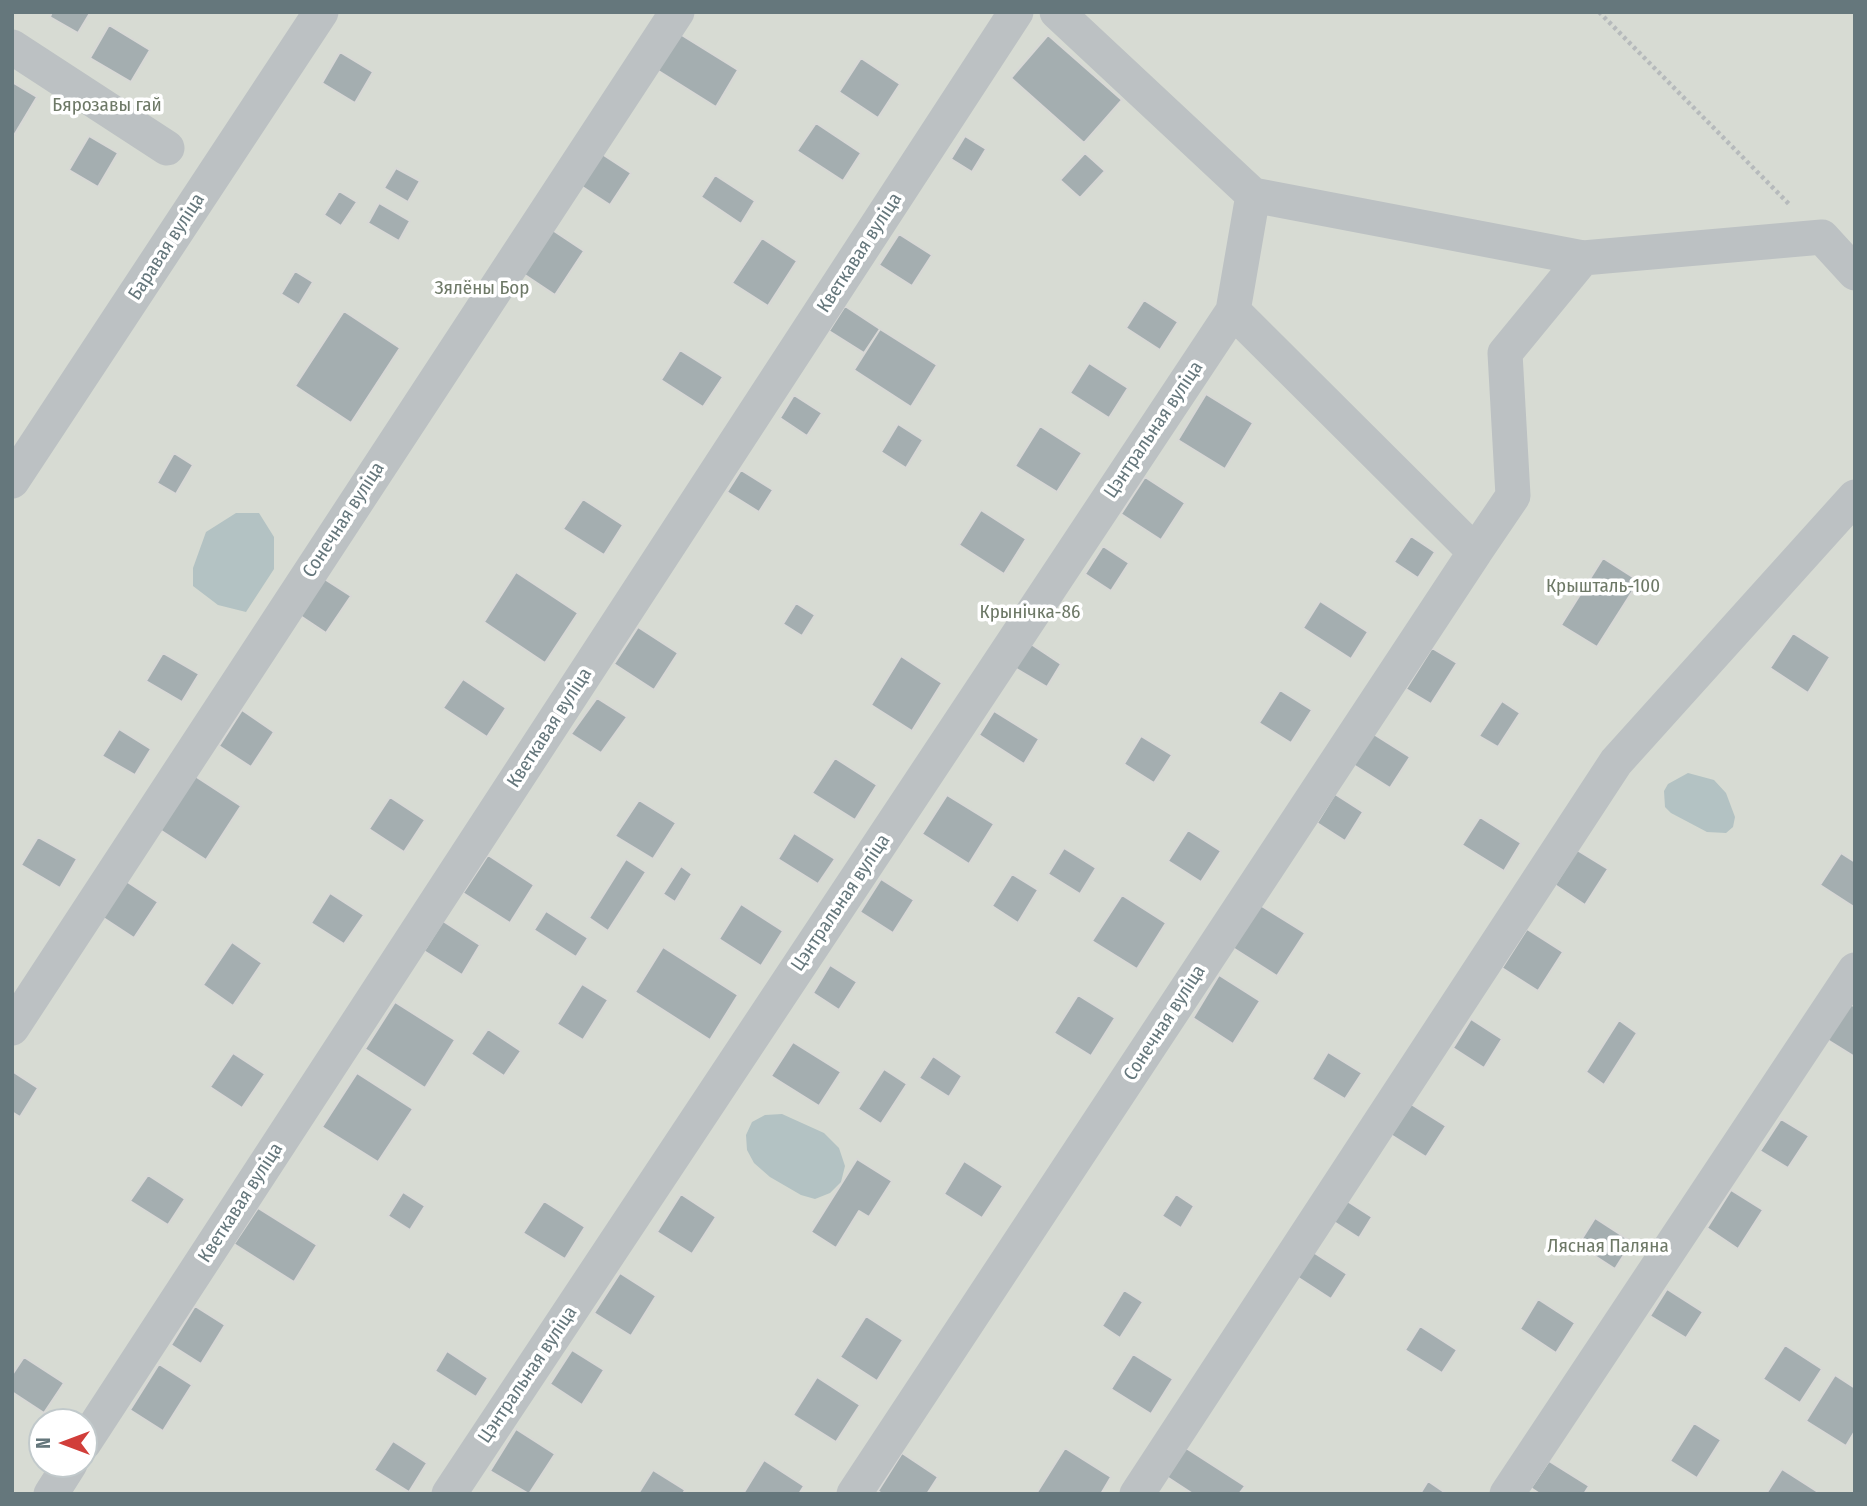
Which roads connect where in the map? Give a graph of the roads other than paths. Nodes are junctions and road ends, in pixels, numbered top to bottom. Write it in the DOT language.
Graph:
graph roads {
  1 [pos="321,12"];
  2 [pos="677,12"];
  3 [pos="1017,12"];
  4 [pos="1057,12"];
  5 [pos="12,47"];
  6 [pos="167,148"];
  7 [pos="1253,195"];
  8 [pos="1583,258"];
  9 [pos="1855,273"];
  10 [pos="1233,311"];
  11 [pos="12,481"];
  12 [pos="1855,497"];
  13 [pos="1475,552"];
  14 [pos="1855,970"];
  15 [pos="12,1028"];
  16 [pos="98,1422"];
  17 [pos="61,1478"];
  18 [pos="51,1494"];
  19 [pos="449,1494"];
  20 [pos="854,1494"];
  21 [pos="1137,1494"];
  22 [pos="1507,1494"];
  1 -- 11 [label="lane, Баравая вуліца"];
  2 -- 15 [label="lane, Сонечная вуліца"];
  3 -- 16 [label="lane, Кветкавая вуліца"];
  4 -- 7 [label="lane"];
  5 -- 6 [label="lane"];
  7 -- 8 [label="lane"];
  7 -- 10 [label="lane"];
  8 -- 9 [label="lane"];
  8 -- 13 [label="lane, Сонечная вуліца"];
  10 -- 13 [label="lane"];
  10 -- 19 [label="lane, Цэнтральная вуліца"];
  12 -- 21 [label="lane"];
  13 -- 20 [label="lane, Сонечная вуліца"];
  14 -- 22 [label="lane"];
  17 -- 18 [label="lane"];
}
